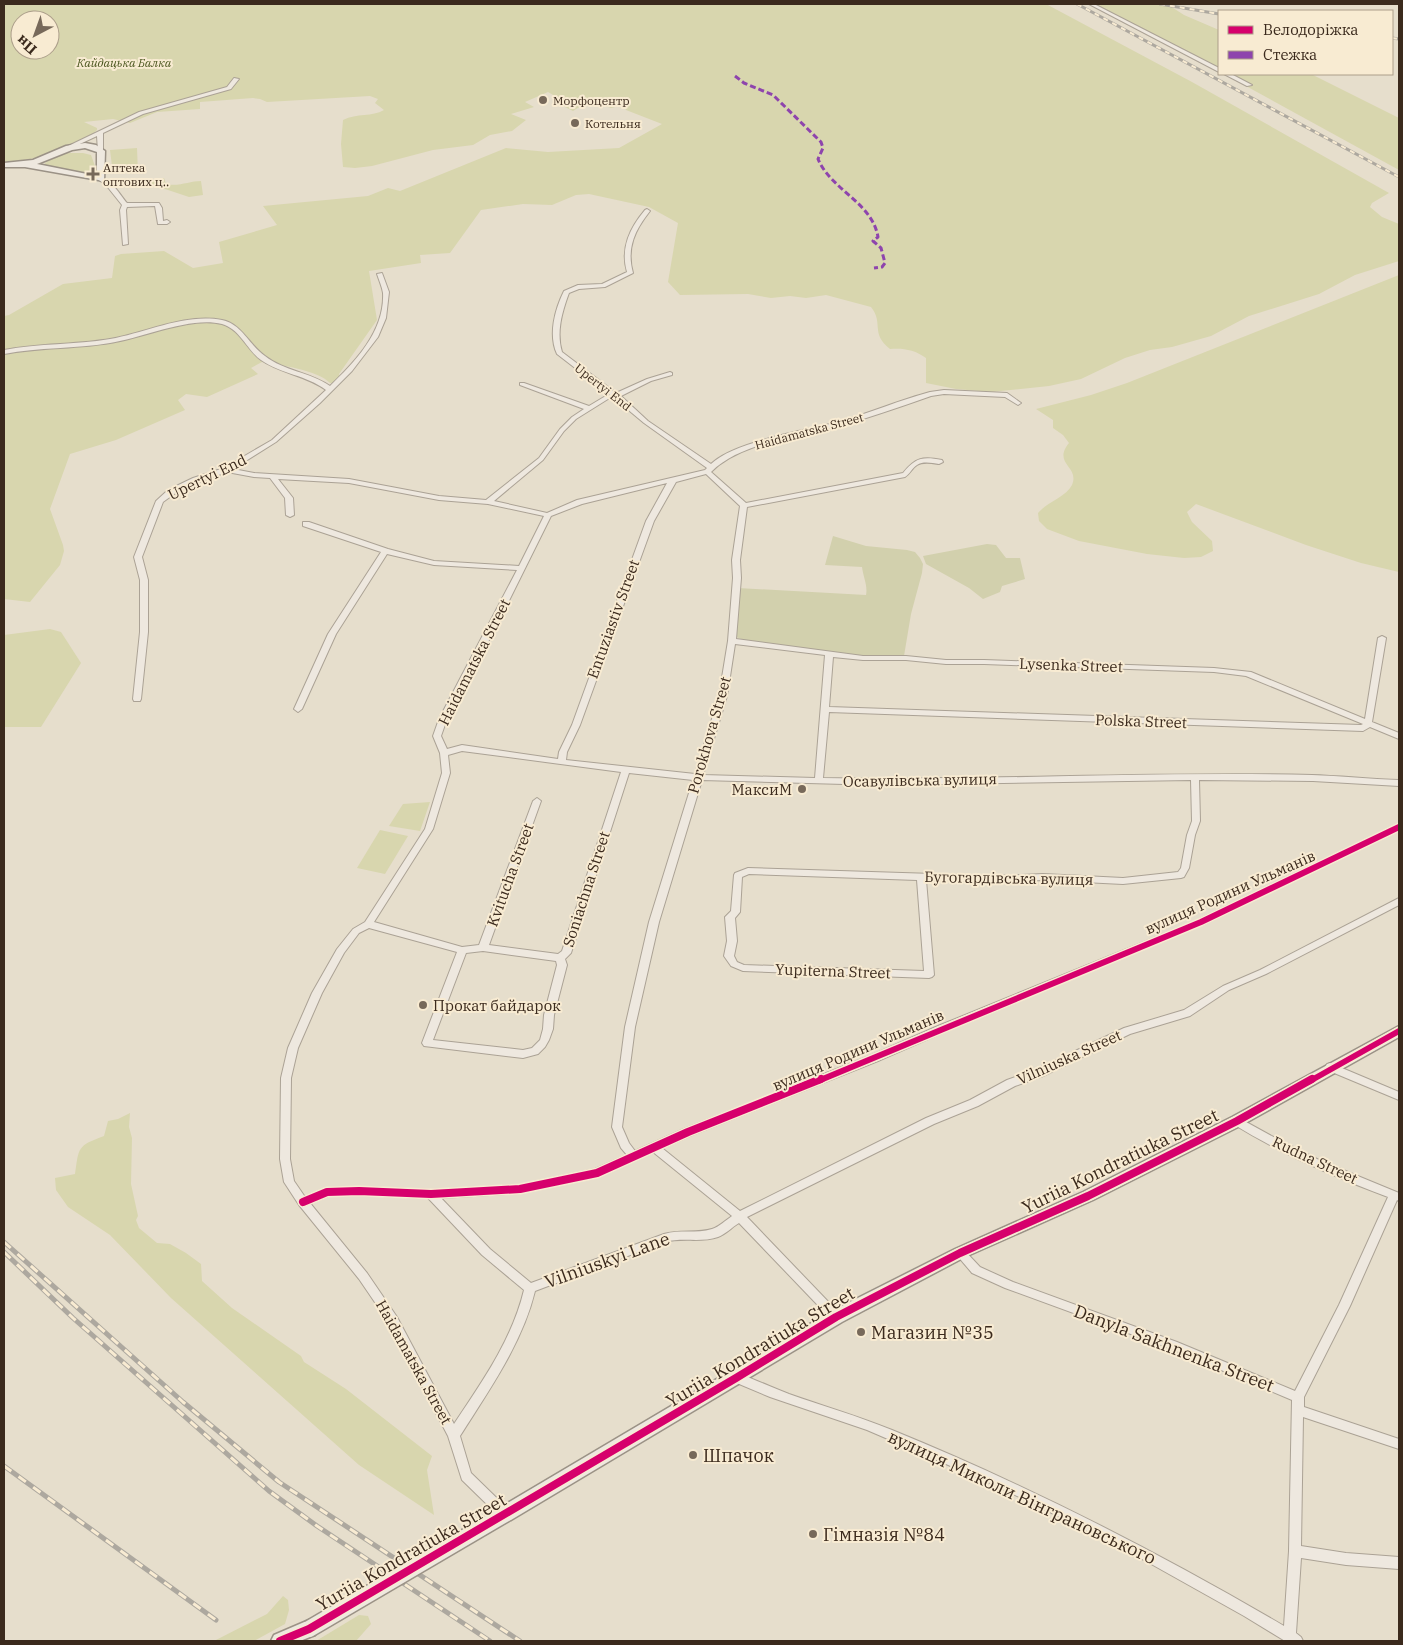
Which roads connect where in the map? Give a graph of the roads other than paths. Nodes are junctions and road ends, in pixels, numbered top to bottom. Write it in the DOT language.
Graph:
graph roads {
  1 [pos="1091,4"];
  2 [pos="1218,69"];
  3 [pos="1229,75"];
  4 [pos="236,79"];
  5 [pos="1249,85"];
  6 [pos="100,133"];
  7 [pos="62,150"];
  8 [pos="101,151"];
  9 [pos="25,164"];
  10 [pos="4,165"];
  11 [pos="101,179"];
  12 [pos="124,205"];
  13 [pos="647,210"];
  14 [pos="167,222"];
  15 [pos="125,244"];
  16 [pos="380,274"];
  17 [pos="4,352"];
  18 [pos="670,374"];
  19 [pos="522,384"];
  20 [pos="329,389"];
  21 [pos="614,395"];
  22 [pos="1018,404"];
  23 [pos="589,408"];
  24 [pos="939,462"];
  25 [pos="709,469"];
  26 [pos="227,470"];
  27 [pos="272,476"];
  28 [pos="673,480"];
  29 [pos="488,502"];
  30 [pos="744,506"];
  31 [pos="290,515"];
  32 [pos="548,515"];
  33 [pos="306,524"];
  34 [pos="386,551"];
  35 [pos="522,568"];
  36 [pos="1382,638"];
  37 [pos="732,642"];
  38 [pos="829,654"];
  39 [pos="137,699"];
  40 [pos="298,709"];
  41 [pos="825,709"];
  42 [pos="1368,724"];
  43 [pos="1399,736"];
  44 [pos="444,753"];
  45 [pos="562,761"];
  46 [pos="626,769"];
  47 [pos="697,777"];
  48 [pos="1195,777"];
  49 [pos="819,781"];
  50 [pos="1399,783"];
  51 [pos="537,801"];
  52 [pos="1399,827"];
  53 [pos="738,875"];
  54 [pos="921,877"];
  55 [pos="1399,901"];
  56 [pos="368,924"];
  57 [pos="482,948"];
  58 [pos="462,950"];
  59 [pos="560,958"];
  60 [pos="1399,1031"];
  61 [pos="1330,1067"];
  62 [pos="1399,1096"];
  63 [pos="1237,1121"];
  64 [pos="654,1147"];
  65 [pos="634,1157"];
  66 [pos="431,1194"];
  67 [pos="1397,1196"];
  68 [pos="303,1202"];
  69 [pos="740,1217"];
  70 [pos="960,1253"];
  71 [pos="530,1288"];
  72 [pos="836,1317"];
  73 [pos="736,1378"];
  74 [pos="1298,1397"];
  75 [pos="1297,1411"];
  76 [pos="454,1435"];
  77 [pos="1399,1444"];
  78 [pos="504,1514"];
  79 [pos="1295,1551"];
  80 [pos="1399,1563"];
  81 [pos="1293,1639"];
  82 [pos="280,1641"];
  1 -- 2 [label="street"];
  3 -- 5 [label="street"];
  4 -- 6 [label="street"];
  6 -- 7 [label="street"];
  6 -- 8 [label="street"];
  7 -- 8 [label="street"];
  7 -- 9 [label="street"];
  8 -- 11 [label="street"];
  9 -- 10 [label="street"];
  9 -- 11 [label="street"];
  11 -- 12 [label="street"];
  12 -- 14 [label="street"];
  12 -- 15 [label="street"];
  13 -- 21 [label="street, Upertyi End"];
  16 -- 20 [label="street, Upertyi End"];
  17 -- 20 [label="street"];
  18 -- 21 [label="street"];
  19 -- 23 [label="street"];
  20 -- 26 [label="street, Upertyi End"];
  21 -- 23 [label="street"];
  21 -- 25 [label="street, Upertyi End"];
  22 -- 25 [label="street, Haidamatska Street"];
  23 -- 29 [label="street"];
  24 -- 30 [label="street"];
  25 -- 28 [label="street, Haidamatska Street"];
  25 -- 30 [label="street, Upertyi End"];
  26 -- 27 [label="street"];
  26 -- 39 [label="street, Upertyi End"];
  27 -- 29 [label="street"];
  27 -- 31 [label="street"];
  28 -- 32 [label="street, Haidamatska Street"];
  28 -- 45 [label="street, Entuziastiv Street"];
  29 -- 32 [label="street"];
  30 -- 37 [label="street, Porokhova Street"];
  32 -- 35 [label="street, Haidamatska Street"];
  33 -- 34 [label="street"];
  34 -- 35 [label="street"];
  34 -- 40 [label="street"];
  35 -- 44 [label="street, Haidamatska Street"];
  36 -- 42 [label="street"];
  37 -- 38 [label="street, Lysenka Street"];
  37 -- 47 [label="street, Porokhova Street"];
  38 -- 41 [label="street"];
  38 -- 42 [label="street, Lysenka Street"];
  41 -- 42 [label="street, Polska Street"];
  41 -- 49 [label="street"];
  42 -- 43 [label="street, Lysenka Street"];
  44 -- 45 [label="street, Осавулівська вулиця"];
  44 -- 56 [label="street, Haidamatska Street"];
  45 -- 46 [label="street, Осавулівська вулиця"];
  46 -- 47 [label="street, Осавулівська вулиця"];
  46 -- 59 [label="street, Soniachna Street"];
  47 -- 49 [label="street, Осавулівська вулиця"];
  47 -- 65 [label="street, Porokhova Street"];
  48 -- 49 [label="street, Осавулівська вулиця"];
  48 -- 50 [label="street, Осавулівська вулиця"];
  48 -- 54 [label="street, Бугогардівська вулиця"];
  51 -- 57 [label="street, Kvitucha Street"];
  52 -- 64 [label="street, вулиця Родини Ульманів"];
  53 -- 54 [label="street, Бугогардівська вулиця"];
  53 -- 54 [label="street, Yupiterna Street"];
  55 -- 69 [label="street, Vilniuska Street"];
  56 -- 58 [label="street"];
  56 -- 68 [label="street, Haidamatska Street"];
  57 -- 58 [label="street"];
  57 -- 59 [label="street"];
  58 -- 59 [label="street, Soniachna Street"];
  60 -- 61 [label="street, Yuriia Kondratiuka Street"];
  61 -- 62 [label="street"];
  61 -- 63 [label="street, Yuriia Kondratiuka Street"];
  63 -- 67 [label="street, Rudna Street"];
  63 -- 70 [label="street, Yuriia Kondratiuka Street"];
  64 -- 65 [label="street, вулиця Родини Ульманів"];
  64 -- 69 [label="street"];
  65 -- 66 [label="street, вулиця Родини Ульманів"];
  66 -- 68 [label="street, вулиця Родини Ульманів"];
  66 -- 71 [label="street, Vilniuskyi Lane"];
  67 -- 74 [label="street, Rudna Street"];
  68 -- 76 [label="street, Haidamatska Street"];
  69 -- 71 [label="street, Vilniuskyi Lane"];
  69 -- 72 [label="street"];
  70 -- 72 [label="street, Yuriia Kondratiuka Street"];
  70 -- 74 [label="street, Danyla Sakhnenka Street"];
  71 -- 76 [label="street, Vilniuskyi Lane"];
  72 -- 73 [label="street, Yuriia Kondratiuka Street"];
  73 -- 78 [label="street, Yuriia Kondratiuka Street"];
  73 -- 81 [label="street, вулиця Миколи Вінграновського"];
  74 -- 75 [label="street"];
  75 -- 77 [label="street"];
  75 -- 79 [label="street"];
  76 -- 78 [label="street, Haidamatska Street"];
  78 -- 82 [label="street, Yuriia Kondratiuka Street, bridge"];
  79 -- 80 [label="street"];
  79 -- 81 [label="street"];
}
